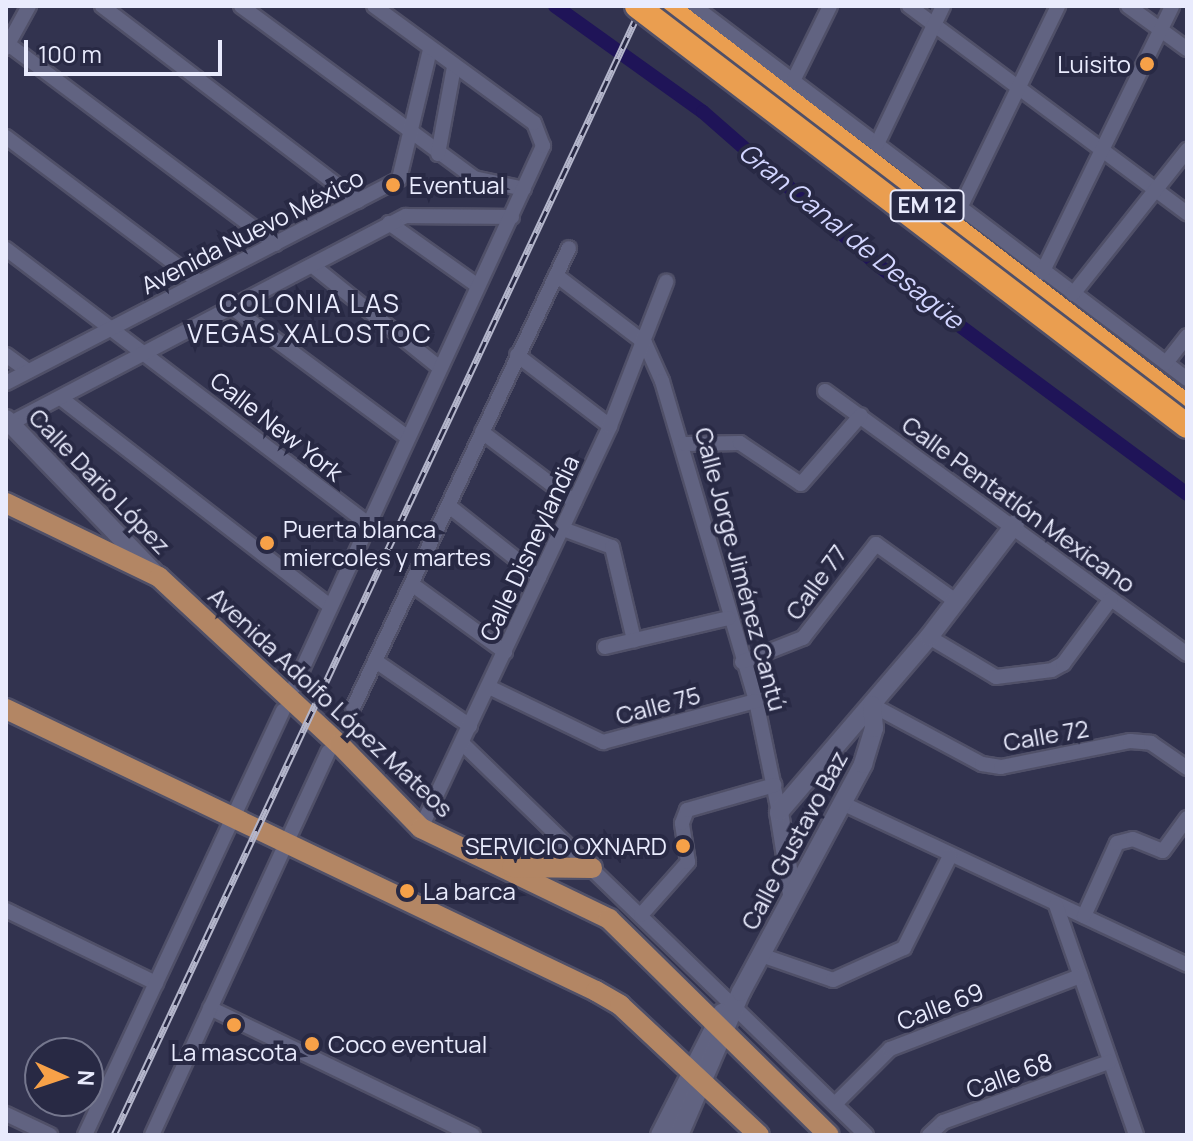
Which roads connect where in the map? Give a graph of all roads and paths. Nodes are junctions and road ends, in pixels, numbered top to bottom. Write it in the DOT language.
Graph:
graph roads {
  1 [pos="29,6"];
  2 [pos="102,6"];
  3 [pos="241,6"];
  4 [pos="374,6"];
  5 [pos="637,6"];
  6 [pos="665,6"];
  7 [pos="694,6"];
  8 [pos="830,6"];
  9 [pos="909,6"];
  10 [pos="943,6"];
  11 [pos="1058,6"];
  12 [pos="1128,6"];
  13 [pos="1172,6"];
  14 [pos="713,12"];
  15 [pos="934,25"];
  16 [pos="1160,29"];
  17 [pos="7,46"];
  18 [pos="1187,49"];
  19 [pos="430,50"];
  20 [pos="454,67"];
  21 [pos="794,79"];
  22 [pos="1018,88"];
  23 [pos="412,136"];
  24 [pos="6,137"];
  25 [pos="877,144"];
  26 [pos="1101,150"];
  27 [pos="1187,150"];
  28 [pos="438,154"];
  29 [pos="524,189"];
  30 [pos="1158,191"];
  31 [pos="358,201"];
  32 [pos="960,208"];
  33 [pos="1187,213"];
  34 [pos="512,217"];
  35 [pos="389,223"];
  36 [pos="275,244"];
  37 [pos="569,248"];
  38 [pos="6,249"];
  39 [pos="313,266"];
  40 [pos="1042,273"];
  41 [pos="556,275"];
  42 [pos="199,282"];
  43 [pos="666,282"];
  44 [pos="478,286"];
  45 [pos="1073,294"];
  46 [pos="234,309"];
  47 [pos="110,329"];
  48 [pos="1187,336"];
  49 [pos="645,343"];
  50 [pos="147,354"];
  51 [pos="6,355"];
  52 [pos="517,355"];
  53 [pos="1166,363"];
  54 [pos="440,368"];
  55 [pos="28,371"];
  56 [pos="1187,379"];
  57 [pos="6,383"];
  58 [pos="825,391"];
  59 [pos="62,399"];
  60 [pos="1187,407"];
  61 [pos="861,415"];
  62 [pos="9,421"];
  63 [pos="610,426"];
  64 [pos="1187,426"];
  65 [pos="482,432"];
  66 [pos="407,437"];
  67 [pos="685,444"];
  68 [pos="575,502"];
  69 [pos="6,503"];
  70 [pos="449,506"];
  71 [pos="368,524"];
  72 [pos="1015,524"];
  73 [pos="563,529"];
  74 [pos="159,577"];
  75 [pos="539,577"];
  76 [pos="413,585"];
  77 [pos="1111,599"];
  78 [pos="957,602"];
  79 [pos="330,606"];
  80 [pos="729,618"];
  81 [pos="929,637"];
  82 [pos="634,640"];
  83 [pos="605,647"];
  84 [pos="505,652"];
  85 [pos="1187,654"];
  86 [pos="377,662"];
  87 [pos="742,662"];
  88 [pos="294,687"];
  89 [pos="489,687"];
  90 [pos="756,701"];
  91 [pos="872,705"];
  92 [pos="353,708"];
  93 [pos="6,709"];
  94 [pos="283,711"];
  95 [pos="470,726"];
  96 [pos="462,743"];
  97 [pos="328,752"];
  98 [pos="1187,768"];
  99 [pos="774,785"];
  100 [pos="844,804"];
  101 [pos="779,812"];
  102 [pos="1187,818"];
  103 [pos="232,819"];
  104 [pos="421,828"];
  105 [pos="288,844"];
  106 [pos="950,856"];
  107 [pos="504,867"];
  108 [pos="592,868"];
  109 [pos="792,894"];
  110 [pos="1056,905"];
  111 [pos="6,910"];
  112 [pos="641,915"];
  113 [pos="1084,916"];
  114 [pos="681,955"];
  115 [pos="761,955"];
  116 [pos="1187,965"];
  117 [pos="664,972"];
  118 [pos="1080,976"];
  119 [pos="156,983"];
  120 [pos="735,1002"];
  121 [pos="210,1008"];
  122 [pos="721,1028"];
  123 [pos="1109,1062"];
  124 [pos="699,1076"];
  125 [pos="835,1104"];
  126 [pos="6,1114"];
  127 [pos="50,1135"];
  128 [pos="85,1135"];
  129 [pos="152,1135"];
  130 [pos="473,1135"];
  131 [pos="660,1135"];
  132 [pos="679,1135"];
  133 [pos="759,1135"];
  134 [pos="829,1135"];
  135 [pos="866,1135"];
  136 [pos="929,1135"];
  137 [pos="1136,1135"];
  1 -- 17 [label="street"];
  2 -- 31 [label="street"];
  3 -- 23 [label="street"];
  4 -- 19 [label="street"];
  5 -- 64 [label="highway, EM 12, bridge"];
  6 -- 60 [label="highway, EM 12"];
  7 -- 14 [label="street"];
  8 -- 21 [label="street"];
  9 -- 15 [label="street"];
  10 -- 15 [label="street"];
  11 -- 22 [label="street"];
  12 -- 16 [label="street"];
  13 -- 16 [label="street"];
  14 -- 21 [label="street"];
  15 -- 22 [label="street"];
  15 -- 25 [label="street"];
  16 -- 18 [label="street"];
  16 -- 26 [label="street"];
  17 -- 36 [label="street"];
  19 -- 20 [label="street"];
  19 -- 23 [label="street, Avenida Nuevo México"];
  20 -- 28 [label="street"];
  20 -- 29 [label="street"];
  21 -- 25 [label="street"];
  22 -- 26 [label="street"];
  22 -- 32 [label="street"];
  23 -- 28 [label="street"];
  23 -- 31 [label="street, Avenida Nuevo México"];
  24 -- 42 [label="street"];
  25 -- 32 [label="street"];
  26 -- 30 [label="street"];
  26 -- 40 [label="street"];
  27 -- 30 [label="street"];
  28 -- 29 [label="street"];
  29 -- 34 [label="street"];
  30 -- 33 [label="street"];
  30 -- 45 [label="street"];
  31 -- 36 [label="street, Avenida Nuevo México"];
  32 -- 40 [label="street"];
  34 -- 35 [label="street"];
  34 -- 44 [label="street"];
  35 -- 39 [label="street"];
  35 -- 44 [label="street"];
  36 -- 42 [label="street, Avenida Nuevo México"];
  37 -- 41 [label="street"];
  38 -- 47 [label="street, Calle New York"];
  39 -- 46 [label="street"];
  39 -- 54 [label="street"];
  40 -- 45 [label="street"];
  41 -- 49 [label="street"];
  41 -- 52 [label="street"];
  42 -- 47 [label="street, Avenida Nuevo México"];
  43 -- 49 [label="street, Calle Disneylandia"];
  44 -- 54 [label="street"];
  45 -- 53 [label="street"];
  46 -- 50 [label="street"];
  46 -- 66 [label="street"];
  47 -- 50 [label="street, Calle New York"];
  47 -- 55 [label="street, Avenida Nuevo México"];
  48 -- 53 [label="street"];
  49 -- 63 [label="street, Calle Disneylandia"];
  49 -- 67 [label="street, Calle Jorge Jiménez Cantú"];
  50 -- 59 [label="street"];
  50 -- 71 [label="street, Calle New York"];
  51 -- 55 [label="street"];
  52 -- 63 [label="street"];
  52 -- 65 [label="street"];
  53 -- 56 [label="street"];
  54 -- 66 [label="street"];
  55 -- 57 [label="street, Avenida Nuevo México"];
  58 -- 61 [label="street, Calle Pentatlón Mexicano"];
  59 -- 62 [label="street"];
  59 -- 79 [label="street"];
  61 -- 67 [label="street"];
  61 -- 72 [label="street, Calle Pentatlón Mexicano"];
  62 -- 74 [label="street, Calle Dario López"];
  63 -- 68 [label="street, Calle Disneylandia"];
  65 -- 68 [label="street"];
  65 -- 70 [label="street"];
  66 -- 71 [label="street"];
  67 -- 80 [label="street, Calle Jorge Jiménez Cantú"];
  68 -- 73 [label="street, Calle Disneylandia"];
  69 -- 74 [label="main road, Avenida Adolfo López Mateos"];
  70 -- 75 [label="street"];
  70 -- 76 [label="street"];
  71 -- 79 [label="street"];
  72 -- 77 [label="street, Calle Pentatlón Mexicano"];
  72 -- 78 [label="street, Calle Gustavo Baz"];
  73 -- 75 [label="street, Calle Disneylandia"];
  73 -- 82 [label="street"];
  74 -- 104 [label="main road, Avenida Adolfo López Mateos"];
  75 -- 84 [label="street, Calle Disneylandia"];
  76 -- 84 [label="street"];
  76 -- 86 [label="street"];
  77 -- 81 [label="street"];
  77 -- 85 [label="street, Calle Pentatlón Mexicano"];
  78 -- 81 [label="street, Calle Gustavo Baz"];
  78 -- 87 [label="street, Calle 77"];
  79 -- 88 [label="street"];
  80 -- 82 [label="street"];
  80 -- 87 [label="street, Calle Jorge Jiménez Cantú"];
  81 -- 91 [label="street, Calle Gustavo Baz"];
  82 -- 83 [label="street"];
  84 -- 89 [label="street, Calle Disneylandia"];
  86 -- 92 [label="street"];
  86 -- 95 [label="street"];
  87 -- 90 [label="street, Calle Jorge Jiménez Cantú"];
  89 -- 90 [label="street, Calle 75"];
  89 -- 95 [label="street, Calle Disneylandia"];
  90 -- 99 [label="street, Calle Jorge Jiménez Cantú"];
  91 -- 98 [label="street, Calle 72"];
  91 -- 100 [label="street, Calle Gustavo Baz"];
  91 -- 101 [label="street, Calle Gustavo Baz"];
  93 -- 103 [label="main road"];
  94 -- 103 [label="street"];
  95 -- 96 [label="street, Calle Disneylandia"];
  96 -- 104 [label="street, Calle Disneylandia"];
  96 -- 108 [label="street"];
  97 -- 105 [label="street"];
  99 -- 101 [label="street, Calle Jorge Jiménez Cantú"];
  99 -- 112 [label="street"];
  100 -- 106 [label="street"];
  100 -- 109 [label="street, Calle Gustavo Baz"];
  101 -- 109 [label="street"];
  102 -- 113 [label="street"];
  103 -- 105 [label="main road"];
  103 -- 119 [label="street"];
  104 -- 107 [label="main road, Avenida Adolfo López Mateos"];
  105 -- 121 [label="street"];
  105 -- 124 [label="main road"];
  106 -- 110 [label="street"];
  106 -- 115 [label="street"];
  107 -- 108 [label="main road"];
  107 -- 117 [label="main road, Avenida Adolfo López Mateos"];
  108 -- 112 [label="street"];
  109 -- 115 [label="street, Calle Gustavo Baz"];
  110 -- 113 [label="street"];
  110 -- 118 [label="street"];
  111 -- 119 [label="street"];
  112 -- 114 [label="street"];
  113 -- 116 [label="street"];
  114 -- 117 [label="street"];
  114 -- 120 [label="street"];
  115 -- 120 [label="street, Calle Gustavo Baz"];
  117 -- 122 [label="main road, Avenida Adolfo López Mateos"];
  118 -- 123 [label="street"];
  118 -- 125 [label="street, Calle 69"];
  119 -- 128 [label="street"];
  120 -- 122 [label="street, Calle Gustavo Baz"];
  120 -- 125 [label="street"];
  121 -- 129 [label="street"];
  121 -- 130 [label="street"];
  122 -- 124 [label="street, Calle Gustavo Baz"];
  122 -- 134 [label="main road, Avenida Adolfo López Mateos"];
  123 -- 136 [label="street, Calle 68"];
  123 -- 137 [label="street"];
  124 -- 131 [label="street"];
  124 -- 132 [label="street"];
  124 -- 133 [label="main road"];
  125 -- 135 [label="street"];
  126 -- 127 [label="street"];
}
